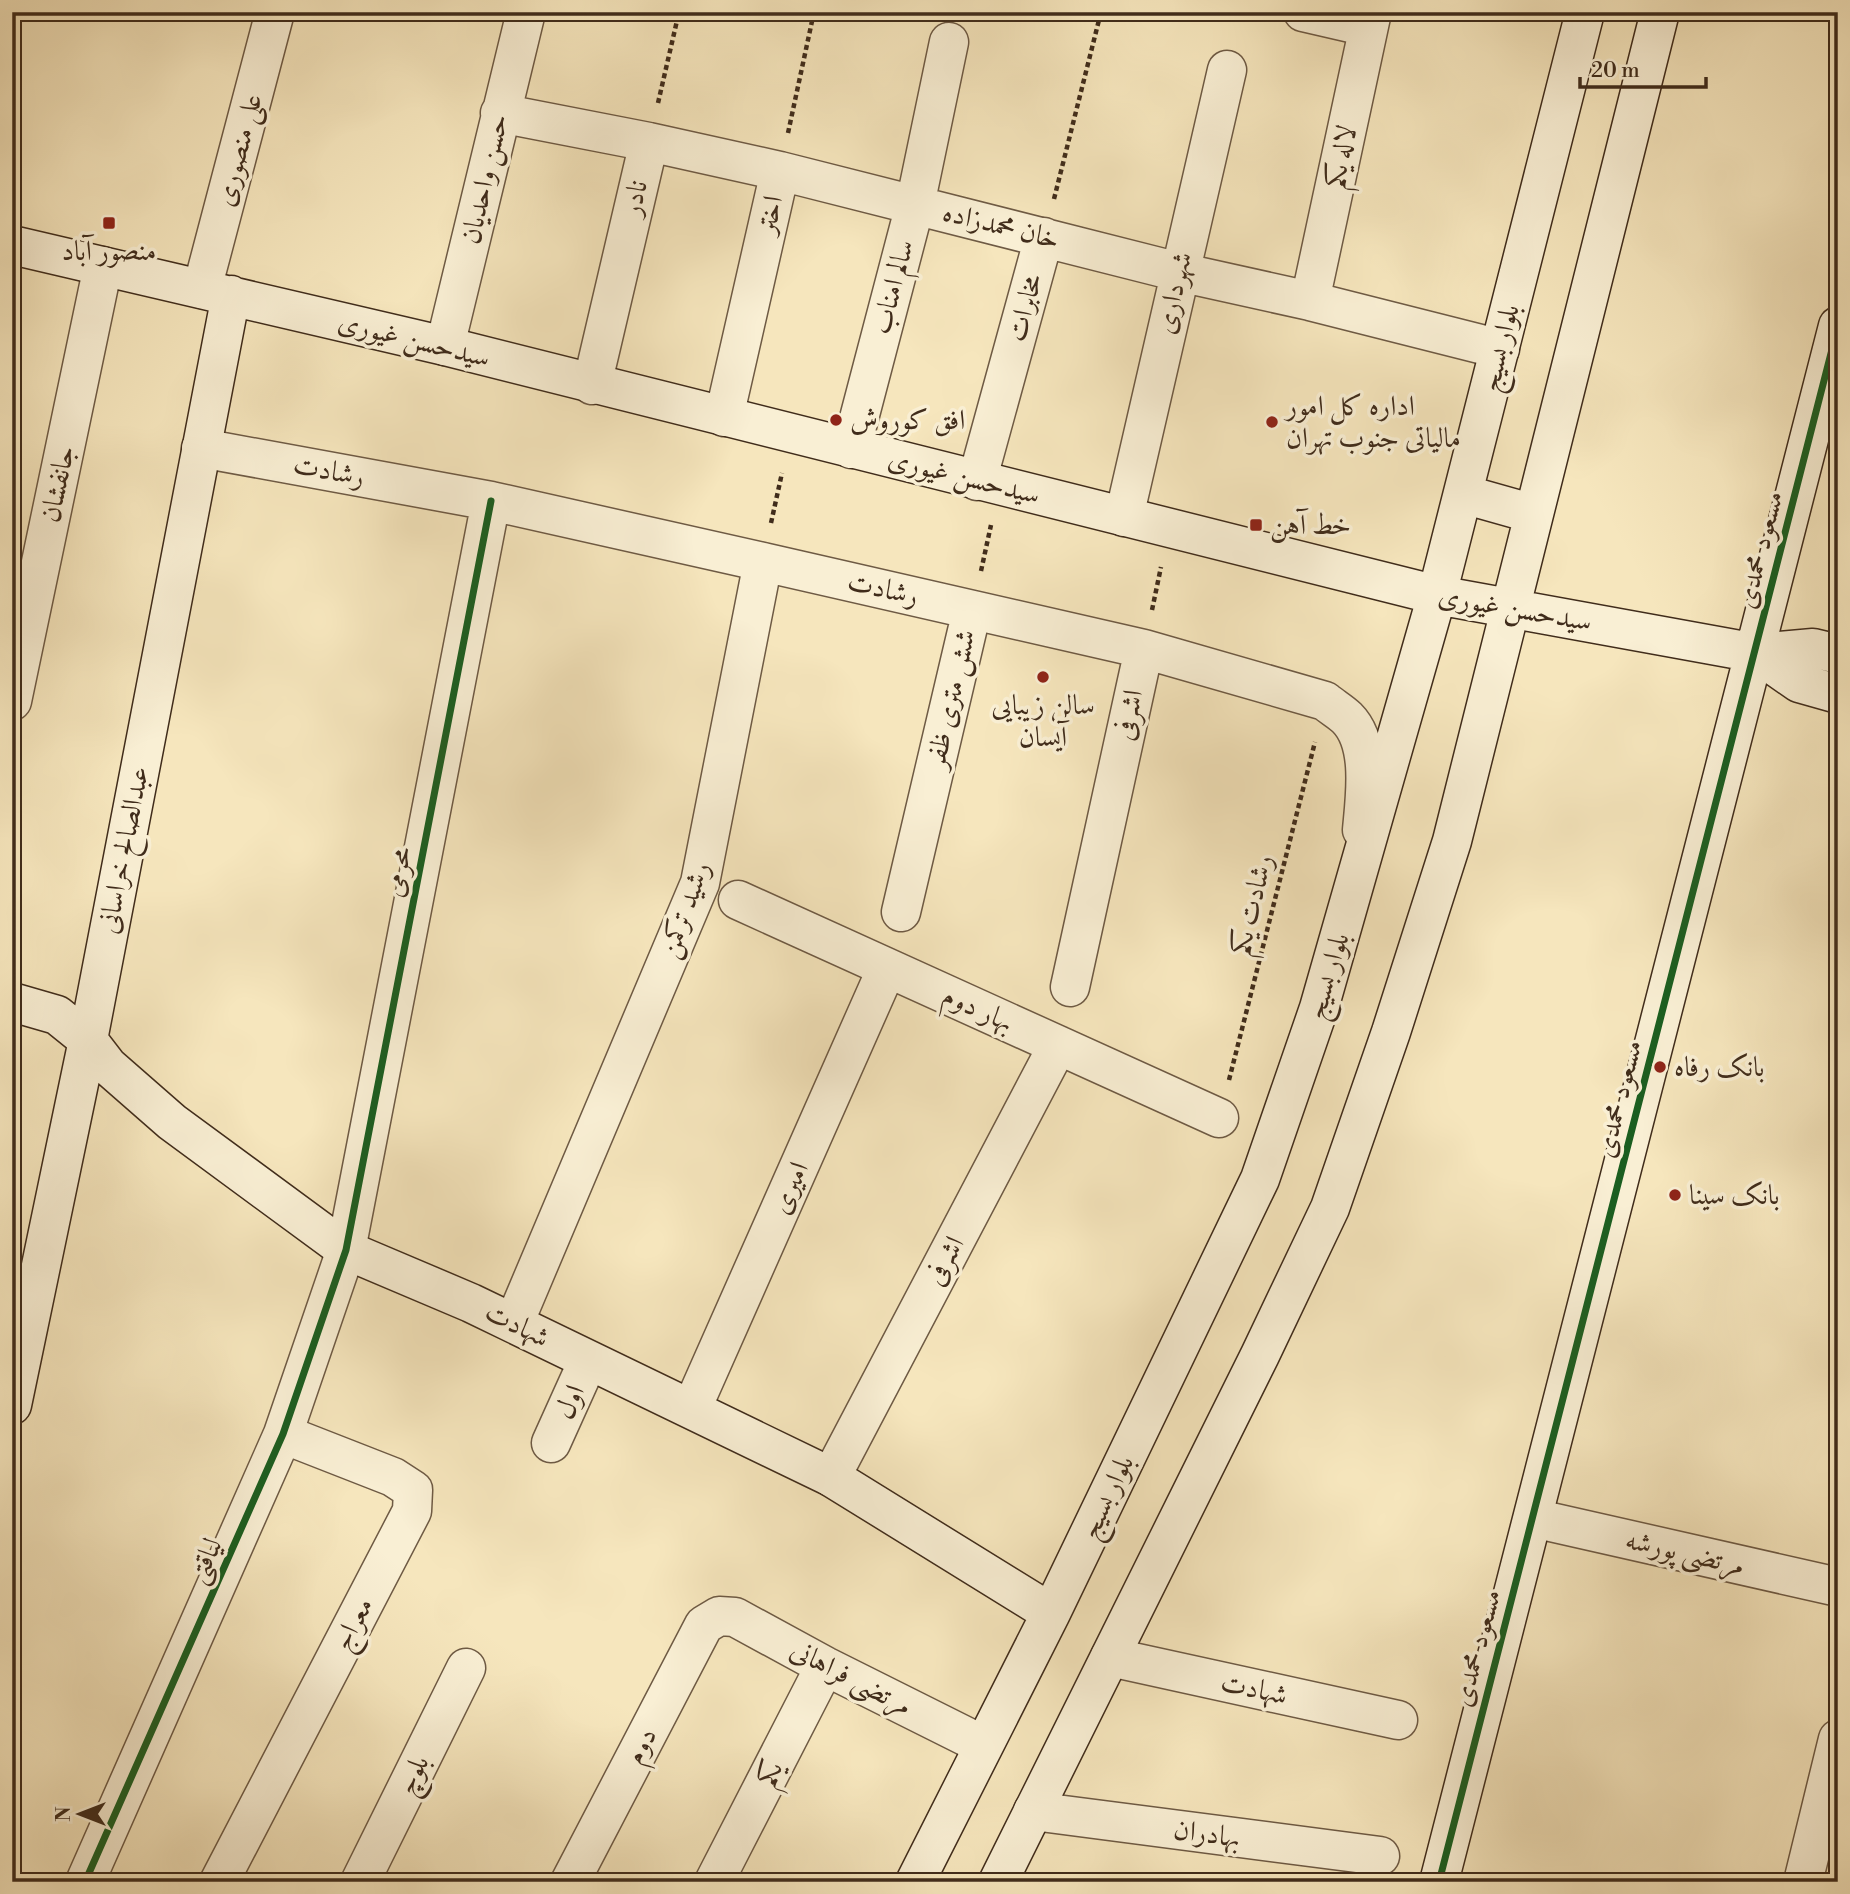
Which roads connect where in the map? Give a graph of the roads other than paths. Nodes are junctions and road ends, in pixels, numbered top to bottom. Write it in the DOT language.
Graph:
graph roads {
  1 [pos="275,12"];
  2 [pos="526,12"];
  3 [pos="1303,12"];
  4 [pos="1585,12"];
  5 [pos="1660,12"];
  6 [pos="1370,20"];
  7 [pos="949,42"];
  8 [pos="1227,70"];
  9 [pos="500,113"];
  10 [pos="649,142"];
  11 [pos="780,171"];
  12 [pos="915,205"];
  13 [pos="1044,237"];
  14 [pos="12,245"];
  15 [pos="103,266"];
  16 [pos="1179,272"];
  17 [pos="217,292"];
  18 [pos="1310,301"];
  19 [pos="1838,326"];
  20 [pos="445,346"];
  21 [pos="1500,349"];
  22 [pos="593,385"];
  23 [pos="723,417"];
  24 [pos="201,448"];
  25 [pos="851,449"];
  26 [pos="989,484"];
  27 [pos="1463,494"];
  28 [pos="491,502"];
  29 [pos="1534,513"];
  30 [pos="1124,517"];
  31 [pos="764,562"];
  32 [pos="1437,595"];
  33 [pos="1510,608"];
  34 [pos="972,610"];
  35 [pos="1144,649"];
  36 [pos="1756,653"];
  37 [pos="1838,654"];
  38 [pos="1838,694"];
  39 [pos="12,701"];
  40 [pos="737,900"];
  41 [pos="901,912"];
  42 [pos="1344,924"];
  43 [pos="887,968"];
  44 [pos="1070,987"];
  45 [pos="12,1002"];
  46 [pos="88,1040"];
  47 [pos="1058,1045"];
  48 [pos="1219,1118"];
  49 [pos="346,1250"];
  50 [pos="514,1323"];
  51 [pos="588,1361"];
  52 [pos="12,1405"];
  53 [pos="692,1408"];
  54 [pos="284,1434"];
  55 [pos="551,1443"];
  56 [pos="831,1477"];
  57 [pos="1533,1518"];
  58 [pos="1838,1587"];
  59 [pos="1051,1613"];
  60 [pos="719,1616"];
  61 [pos="1110,1657"];
  62 [pos="825,1666"];
  63 [pos="466,1668"];
  64 [pos="1398,1720"];
  65 [pos="1838,1739"];
  66 [pos="983,1745"];
  67 [pos="1033,1811"];
  68 [pos="1380,1856"];
  69 [pos="85,1882"];
  70 [pos="219,1882"];
  71 [pos="360,1882"];
  72 [pos="570,1882"];
  73 [pos="714,1882"];
  74 [pos="915,1882"];
  75 [pos="998,1882"];
  76 [pos="1439,1882"];
  77 [pos="1803,1882"];
  1 -- 17 [label="street, علی منصوری"];
  2 -- 9 [label="street, حسن واحدیان"];
  3 -- 6 [label="street"];
  4 -- 21 [label="street, بلوار بسیج"];
  5 -- 29 [label="street"];
  6 -- 18 [label="street, لاله یکم"];
  7 -- 12 [label="street, سالم امناب"];
  8 -- 16 [label="street, شهرداری"];
  9 -- 10 [label="street, خان محمدزاده"];
  9 -- 20 [label="street, حسن واحدیان"];
  10 -- 11 [label="street, خان محمدزاده"];
  10 -- 22 [label="street, نادر"];
  11 -- 12 [label="street, خان محمدزاده"];
  11 -- 23 [label="street, اختر"];
  12 -- 13 [label="street, خان محمدزاده"];
  12 -- 25 [label="street, سالم امناب"];
  13 -- 16 [label="street, خان محمدزاده"];
  13 -- 26 [label="street, مخابرات"];
  14 -- 15 [label="street, سیدحسن غیوری"];
  15 -- 17 [label="street, سیدحسن غیوری"];
  15 -- 39 [label="street, جانفشان"];
  16 -- 18 [label="street, خان محمدزاده"];
  16 -- 30 [label="street, شهرداری"];
  17 -- 20 [label="street, سیدحسن غیوری"];
  17 -- 24 [label="street, عبدالصالح خراسانی"];
  18 -- 21 [label="street, خان محمدزاده"];
  19 -- 36 [label="street, مسعود محمدی"];
  20 -- 22 [label="street, سیدحسن غیوری"];
  21 -- 27 [label="street, بلوار بسیج"];
  22 -- 23 [label="street, سیدحسن غیوری"];
  23 -- 25 [label="street, سیدحسن غیوری"];
  24 -- 28 [label="street, رشادت"];
  24 -- 46 [label="street, عبدالصالح خراسانی"];
  25 -- 26 [label="street, سیدحسن غیوری"];
  26 -- 30 [label="street, سیدحسن غیوری"];
  27 -- 29 [label="street"];
  27 -- 32 [label="street, بلوار بسیج"];
  28 -- 31 [label="street, رشادت"];
  28 -- 49 [label="street, محرمی"];
  29 -- 33 [label="street"];
  30 -- 32 [label="street, سیدحسن غیوری"];
  31 -- 34 [label="street, رشادت"];
  31 -- 50 [label="street, رشید ترکمن"];
  32 -- 33 [label="street, سیدحسن غیوری"];
  32 -- 42 [label="street, بلوار بسیج"];
  33 -- 36 [label="street, سیدحسن غیوری"];
  33 -- 61 [label="street"];
  34 -- 35 [label="street, رشادت"];
  34 -- 41 [label="street, شش متری ظفر"];
  35 -- 42 [label="street, رشادت"];
  35 -- 44 [label="street, اشرفی"];
  36 -- 37 [label="street, سیدحسن غیوری"];
  36 -- 38 [label="street, سیدحسن غیوری"];
  36 -- 57 [label="street, مسعود محمدی"];
  40 -- 43 [label="street, بهار دوم"];
  42 -- 59 [label="street, بلوار بسیج"];
  43 -- 47 [label="street, بهار دوم"];
  43 -- 53 [label="street, امیری"];
  45 -- 46 [label="street, شهادت"];
  46 -- 49 [label="street, شهادت"];
  46 -- 52 [label="street, عبدالصالح خراسانی"];
  47 -- 48 [label="street, بهار دوم"];
  47 -- 56 [label="street, اشرفی"];
  49 -- 50 [label="street, شهادت"];
  49 -- 54 [label="street, لیاقتی"];
  50 -- 51 [label="street, شهادت"];
  51 -- 53 [label="street, شهادت"];
  51 -- 55 [label="street, اول"];
  53 -- 56 [label="street, شهادت"];
  54 -- 69 [label="street, لیاقتی"];
  54 -- 70 [label="street, معراج"];
  56 -- 59 [label="street, شهادت"];
  57 -- 58 [label="street, مرتضی پورشه"];
  57 -- 76 [label="street, مسعود محمدی"];
  59 -- 66 [label="street, بلوار بسیج"];
  60 -- 62 [label="street, مرتضی فراهانی"];
  60 -- 72 [label="street, دوم"];
  61 -- 64 [label="street, شهادت"];
  61 -- 67 [label="street"];
  62 -- 66 [label="street, مرتضی فراهانی"];
  62 -- 73 [label="street, یکم"];
  63 -- 71 [label="street, بلوچ"];
  65 -- 77 [label="street"];
  66 -- 74 [label="street, بلوار بسیج"];
  67 -- 68 [label="street, بهادران"];
  67 -- 75 [label="street"];
}
